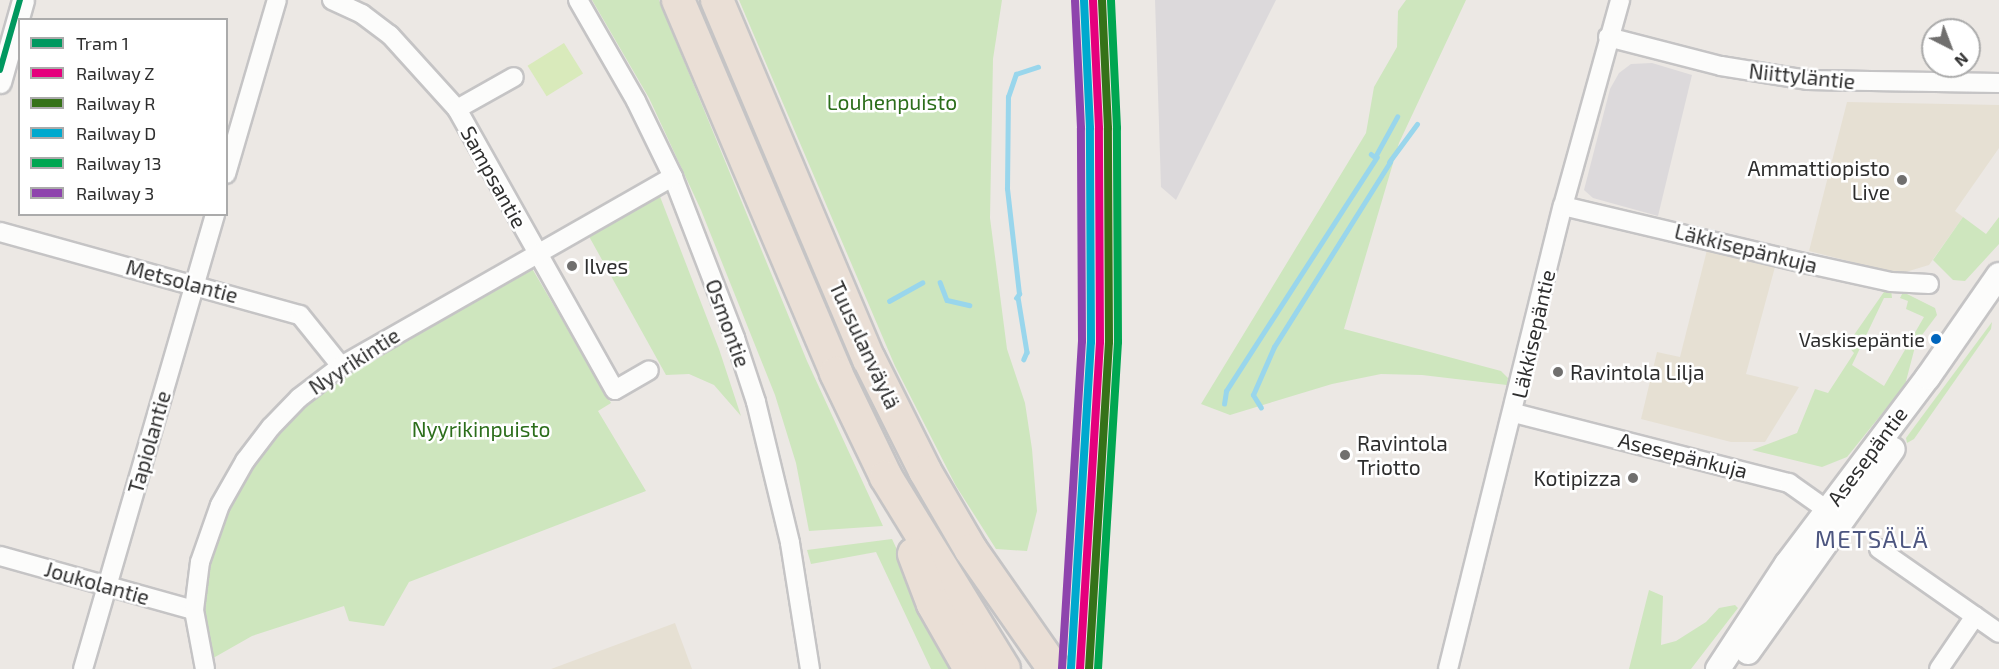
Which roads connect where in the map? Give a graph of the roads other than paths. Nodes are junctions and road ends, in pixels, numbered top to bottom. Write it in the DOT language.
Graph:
graph roads {
  1 [pos="23,0"];
  2 [pos="277,0"];
  3 [pos="332,0"];
  4 [pos="578,0"];
  5 [pos="678,0"];
  6 [pos="717,0"];
  7 [pos="1620,0"];
  8 [pos="1608,37"];
  9 [pos="514,77"];
  10 [pos="0,82"];
  11 [pos="1999,83"];
  12 [pos="457,109"];
  13 [pos="228,167"];
  14 [pos="673,177"];
  15 [pos="1563,206"];
  16 [pos="214,216"];
  17 [pos="0,232"];
  18 [pos="535,253"];
  19 [pos="1999,275"];
  20 [pos="194,284"];
  21 [pos="1929,284"];
  22 [pos="1999,300"];
  23 [pos="341,366"];
  24 [pos="649,370"];
  25 [pos="1514,413"];
  26 [pos="1834,515"];
  27 [pos="1879,549"];
  28 [pos="0,556"];
  29 [pos="108,587"];
  30 [pos="194,610"];
  31 [pos="1975,616"];
  32 [pos="1999,633"];
  33 [pos="991,665"];
  34 [pos="83,669"];
  35 [pos="205,669"];
  36 [pos="810,669"];
  37 [pos="1054,669"];
  38 [pos="1448,669"];
  39 [pos="1718,669"];
  40 [pos="1736,669"];
  41 [pos="1939,669"];
  1 -- 10 [label="street"];
  2 -- 13 [label="street"];
  3 -- 12 [label="street, Sampsantie"];
  4 -- 14 [label="street, Osmontie"];
  5 -- 33 [label="highway, Tuusulanväylä"];
  6 -- 37 [label="highway, Tuusulanväylä"];
  7 -- 8 [label="street, Läkkisepäntie"];
  8 -- 11 [label="street, Niittyläntie"];
  8 -- 15 [label="street, Läkkisepäntie"];
  9 -- 12 [label="street"];
  12 -- 18 [label="street, Sampsantie"];
  14 -- 18 [label="street, Nyyrikintie"];
  14 -- 36 [label="street, Osmontie"];
  15 -- 21 [label="street, Läkkisepänkuja"];
  15 -- 25 [label="street, Läkkisepäntie"];
  16 -- 20 [label="street, Tapiolantie"];
  17 -- 20 [label="street, Metsolantie"];
  18 -- 23 [label="street, Nyyrikintie"];
  18 -- 24 [label="street, Sampsantie"];
  19 -- 26 [label="main road, Asesepäntie"];
  20 -- 23 [label="street, Metsolantie"];
  20 -- 29 [label="street, Tapiolantie"];
  22 -- 26 [label="main road, Asesepäntie"];
  23 -- 30 [label="street, Nyyrikintie"];
  25 -- 26 [label="street, Asesepänkuja"];
  25 -- 38 [label="street, Läkkisepäntie"];
  26 -- 39 [label="main road, Asesepäntie"];
  26 -- 40 [label="main road, Asesepäntie"];
  27 -- 31 [label="street"];
  28 -- 29 [label="street, Joukolantie"];
  29 -- 30 [label="street, Joukolantie"];
  29 -- 34 [label="street, Tapiolantie"];
  30 -- 35 [label="street, Nyyrikintie"];
  31 -- 32 [label="street"];
  31 -- 41 [label="street"];
}
